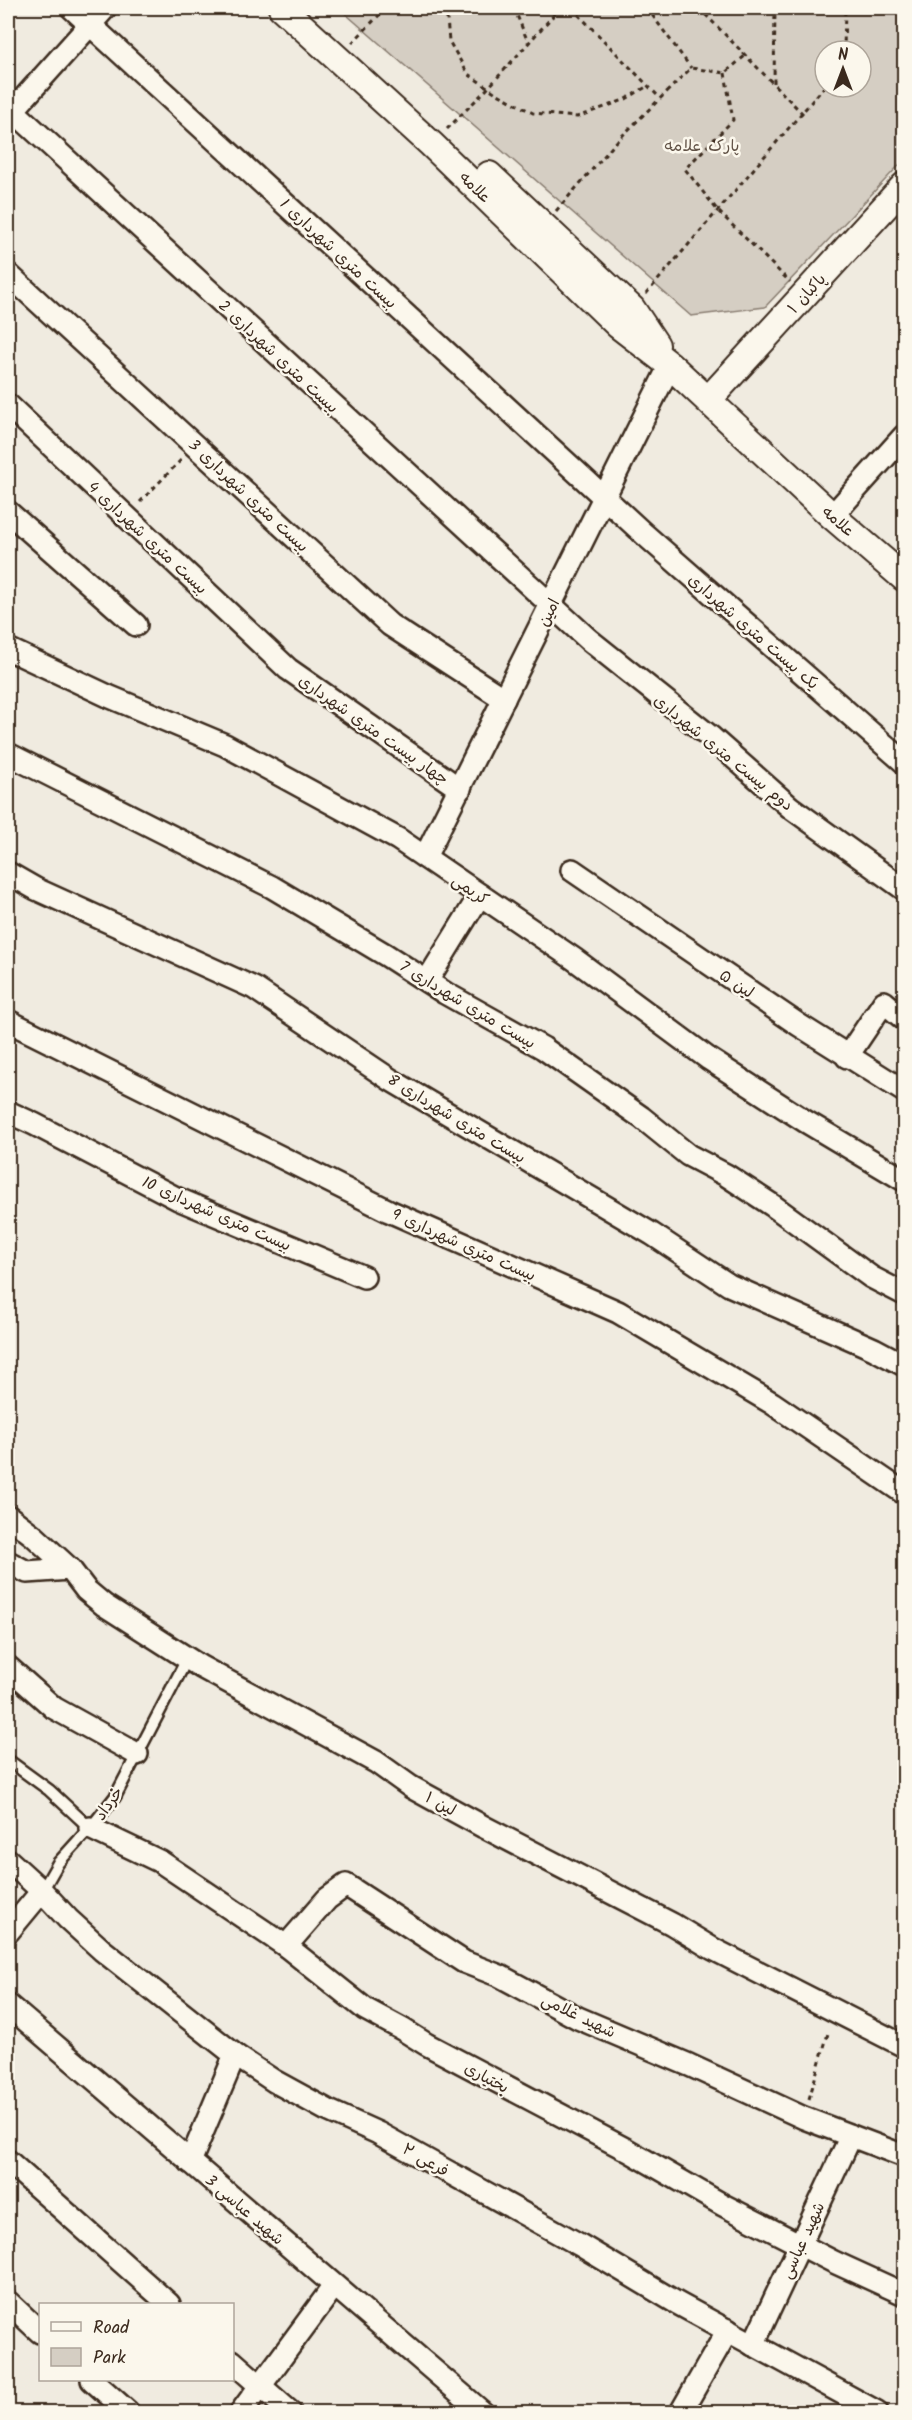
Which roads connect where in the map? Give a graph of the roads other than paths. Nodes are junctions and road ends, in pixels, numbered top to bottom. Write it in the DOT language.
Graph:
graph roads {
  1 [pos="72,8"];
  2 [pos="105,8"];
  3 [pos="282,8"];
  4 [pos="308,8"];
  5 [pos="91,25"];
  6 [pos="9,111"];
  7 [pos="904,186"];
  8 [pos="8,274"];
  9 [pos="670,365"];
  10 [pos="708,400"];
  11 [pos="8,405"];
  12 [pos="904,436"];
  13 [pos="605,498"];
  14 [pos="8,512"];
  15 [pos="832,516"];
  16 [pos="904,578"];
  17 [pos="552,605"];
  18 [pos="136,625"];
  19 [pos="8,649"];
  20 [pos="288,669"];
  21 [pos="504,699"];
  22 [pos="8,753"];
  23 [pos="904,762"];
  24 [pos="460,789"];
  25 [pos="425,857"];
  26 [pos="572,870"];
  27 [pos="8,873"];
  28 [pos="904,889"];
  29 [pos="480,895"];
  30 [pos="427,981"];
  31 [pos="904,1019"];
  32 [pos="8,1021"];
  33 [pos="847,1057"];
  34 [pos="904,1091"];
  35 [pos="8,1112"];
  36 [pos="904,1180"];
  37 [pos="364,1277"];
  38 [pos="904,1294"];
  39 [pos="904,1365"];
  40 [pos="904,1493"];
  41 [pos="8,1516"];
  42 [pos="8,1562"];
  43 [pos="70,1569"];
  44 [pos="187,1659"];
  45 [pos="8,1667"];
  46 [pos="138,1754"];
  47 [pos="8,1760"];
  48 [pos="90,1828"];
  49 [pos="8,1860"];
  50 [pos="42,1891"];
  51 [pos="8,1932"];
  52 [pos="286,1946"];
  53 [pos="8,2005"];
  54 [pos="904,2046"];
  55 [pos="235,2055"];
  56 [pos="851,2136"];
  57 [pos="904,2156"];
  58 [pos="8,2161"];
  59 [pos="190,2162"];
  60 [pos="801,2243"];
  61 [pos="334,2286"];
  62 [pos="904,2294"];
  63 [pos="8,2302"];
  64 [pos="168,2303"];
  65 [pos="728,2330"];
  66 [pos="39,2331"];
  67 [pos="753,2345"];
  68 [pos="234,2363"];
  69 [pos="94,2381"];
  70 [pos="261,2386"];
  71 [pos="128,2412"];
  72 [pos="241,2412"];
  73 [pos="290,2412"];
  74 [pos="482,2412"];
  75 [pos="681,2412"];
  76 [pos="877,2412"];
  1 -- 5 [label="street, بیست متری شهرداری 1"];
  2 -- 5 [label="street"];
  3 -- 9 [label="street, علامه"];
  4 -- 9 [label="street, علامه"];
  5 -- 6 [label="street"];
  5 -- 13 [label="street, بیست متری شهرداری 1"];
  6 -- 17 [label="street, بیست متری شهرداری 2"];
  7 -- 10 [label="street, پاکبان ۱"];
  8 -- 21 [label="street, بیست متری شهرداری 3"];
  9 -- 10 [label="street, علامه"];
  9 -- 13 [label="street, امین"];
  10 -- 15 [label="street, علامه"];
  11 -- 20 [label="street, بیست متری شهرداری 4"];
  12 -- 15 [label="street"];
  13 -- 17 [label="street, امین"];
  13 -- 23 [label="street, یک بیست متری شهرداری"];
  14 -- 18 [label="street"];
  15 -- 16 [label="street, علامه"];
  17 -- 21 [label="street, امین"];
  17 -- 28 [label="street, دوم بیست متری شهرداری"];
  19 -- 25 [label="street, کریمی"];
  20 -- 24 [label="street, چهار بیست متری شهرداری"];
  21 -- 24 [label="street, امین"];
  22 -- 30 [label="street, بیست متری شهرداری 7"];
  24 -- 25 [label="street, امین"];
  25 -- 29 [label="street, کریمی"];
  26 -- 33 [label="street, لین ۵"];
  27 -- 39 [label="street, بیست متری شهرداری 8"];
  29 -- 30 [label="street"];
  29 -- 36 [label="street, کریمی"];
  30 -- 38 [label="street, بیست متری شهرداری 7"];
  31 -- 33 [label="street"];
  32 -- 40 [label="street, بیست متری شهرداری 9"];
  33 -- 34 [label="street, لین ۵"];
  35 -- 37 [label="street, بیست متری شهرداری 10"];
  41 -- 43 [label="street, لین ۱"];
  42 -- 43 [label="street"];
  43 -- 44 [label="street, لین ۱"];
  44 -- 46 [label="lane, خرداد"];
  44 -- 54 [label="street, لین ۱"];
  45 -- 46 [label="street"];
  46 -- 48 [label="lane, خرداد"];
  47 -- 48 [label="lane"];
  48 -- 50 [label="lane, خرداد"];
  48 -- 52 [label="street, بختیاری"];
  49 -- 50 [label="street, ۲ فرعی"];
  50 -- 51 [label="street, خرداد"];
  50 -- 55 [label="street, ۲ فرعی"];
  52 -- 56 [label="street, شهید غلامی"];
  52 -- 60 [label="street, بختیاری"];
  53 -- 59 [label="street, شهید عباسی 3"];
  55 -- 59 [label="street"];
  55 -- 65 [label="street, ۲ فرعی"];
  56 -- 57 [label="street, شهید غلامی"];
  56 -- 60 [label="street, شهید عباسی"];
  58 -- 64 [label="street"];
  59 -- 61 [label="street, شهید عباسی 3"];
  60 -- 62 [label="street, بختیاری"];
  60 -- 67 [label="street, شهید عباسی"];
  61 -- 70 [label="street"];
  61 -- 74 [label="street, شهید عباسی 3"];
  63 -- 66 [label="street"];
  65 -- 67 [label="street, ۲ فرعی"];
  65 -- 75 [label="street"];
  67 -- 76 [label="street, ۲ فرعی"];
  68 -- 70 [label="street"];
  69 -- 71 [label="street"];
  70 -- 72 [label="street"];
  70 -- 73 [label="street"];
}
